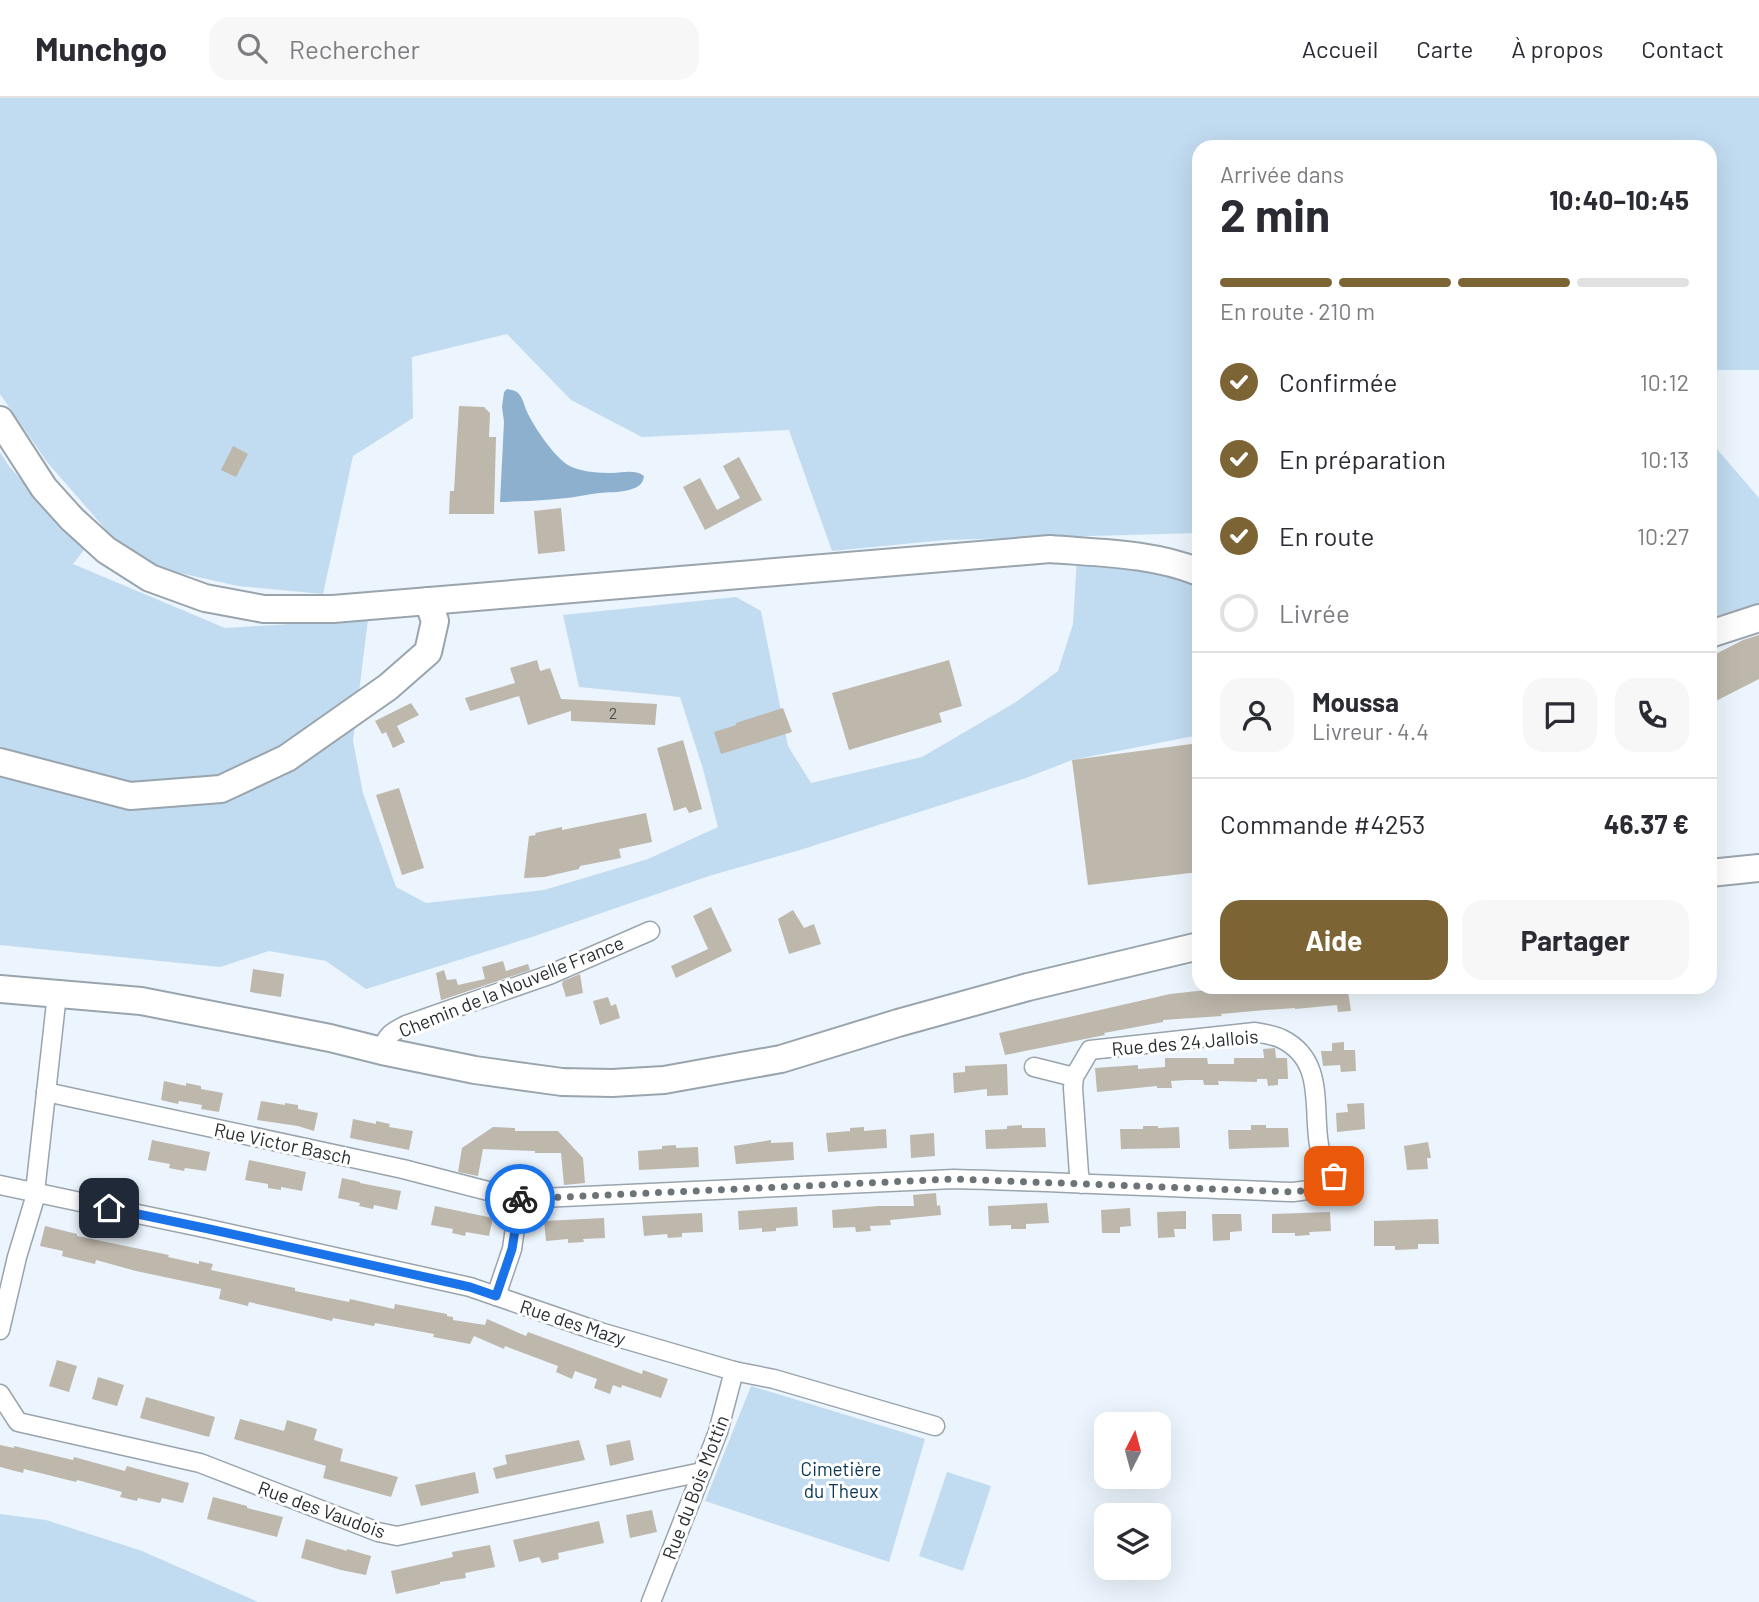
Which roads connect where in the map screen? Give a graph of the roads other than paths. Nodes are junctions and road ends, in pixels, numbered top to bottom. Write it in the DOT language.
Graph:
graph roads {
  1 [pos="0,420"];
  2 [pos="1192,569"];
  3 [pos="428,601"];
  4 [pos="1759,618"];
  5 [pos="1717,632"];
  6 [pos="0,762"];
  7 [pos="1759,868"];
  8 [pos="1717,872"];
  9 [pos="650,931"];
  10 [pos="1192,948"];
  11 [pos="0,989"];
  12 [pos="57,994"];
  13 [pos="382,1051"];
  14 [pos="1034,1067"];
  15 [pos="1074,1077"];
  16 [pos="46,1092"];
  17 [pos="1334,1176"];
  18 [pos="1082,1184"];
  19 [pos="0,1185"];
  20 [pos="34,1193"];
  21 [pos="519,1199"];
  22 [pos="496,1296"];
  23 [pos="0,1330"];
  24 [pos="734,1371"];
  25 [pos="0,1394"];
  26 [pos="935,1426"];
  27 [pos="702,1472"];
  28 [pos="651,1602"];
  1 -- 3 [label="street"];
  2 -- 3 [label="street"];
  3 -- 6 [label="street"];
  4 -- 5 [label="street"];
  7 -- 8 [label="street"];
  9 -- 13 [label="street, Chemin de la Nouvelle France"];
  10 -- 13 [label="street"];
  11 -- 12 [label="street"];
  12 -- 13 [label="street"];
  12 -- 16 [label="street"];
  14 -- 15 [label="street"];
  15 -- 17 [label="street, Rue des 24 Jallois"];
  15 -- 18 [label="street"];
  16 -- 20 [label="street"];
  16 -- 21 [label="street, Rue Victor Basch"];
  17 -- 18 [label="street, Rue Victor Basch"];
  18 -- 21 [label="street, Rue Victor Basch"];
  19 -- 20 [label="street, Rue des Mazy"];
  20 -- 22 [label="street, Rue des Mazy"];
  20 -- 23 [label="street"];
  21 -- 22 [label="street"];
  22 -- 24 [label="street, Rue des Mazy"];
  24 -- 26 [label="street, Rue des Mazy"];
  24 -- 27 [label="street, Rue du Bois Mottin"];
  25 -- 27 [label="street, Rue des Vaudois"];
  27 -- 28 [label="street, Rue du Bois Mottin"];
}
